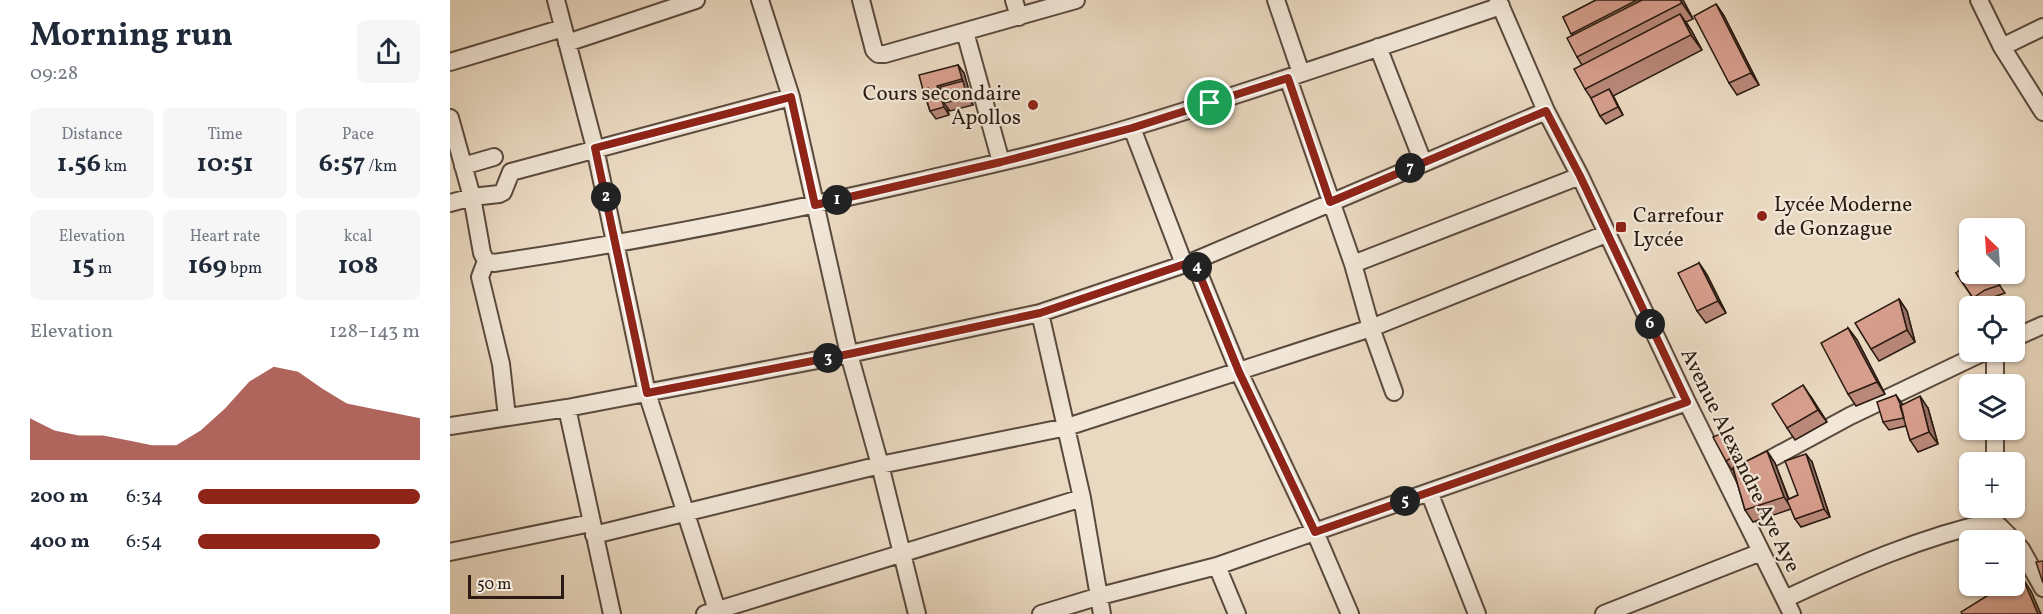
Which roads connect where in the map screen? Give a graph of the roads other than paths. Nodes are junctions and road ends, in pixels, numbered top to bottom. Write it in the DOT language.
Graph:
graph roads {
  1 [pos="556,0"];
  2 [pos="696,0"];
  3 [pos="760,0"];
  4 [pos="861,0"];
  5 [pos="1014,0"];
  6 [pos="1076,0"];
  7 [pos="1980,0"];
  8 [pos="1280,1"];
  9 [pos="1500,3"];
  10 [pos="1019,17"];
  11 [pos="2043,27"];
  12 [pos="965,32"];
  13 [pos="565,36"];
  14 [pos="1378,47"];
  15 [pos="2002,47"];
  16 [pos="450,62"];
  17 [pos="1294,76"];
  18 [pos="791,97"];
  19 [pos="1546,111"];
  20 [pos="2043,112"];
  21 [pos="450,118"];
  22 [pos="1132,128"];
  23 [pos="595,148"];
  24 [pos="494,157"];
  25 [pos="1001,162"];
  26 [pos="1423,162"];
  27 [pos="463,166"];
  28 [pos="1580,176"];
  29 [pos="472,197"];
  30 [pos="1330,202"];
  31 [pos="450,203"];
  32 [pos="815,205"];
  33 [pos="1606,234"];
  34 [pos="616,244"];
  35 [pos="486,261"];
  36 [pos="1189,263"];
  37 [pos="1353,264"];
  38 [pos="1040,313"];
  39 [pos="2043,325"];
  40 [pos="1371,328"];
  41 [pos="2025,333"];
  42 [pos="849,354"];
  43 [pos="1963,362"];
  44 [pos="1239,372"];
  45 [pos="1394,392"];
  46 [pos="647,393"];
  47 [pos="1687,402"];
  48 [pos="567,408"];
  49 [pos="507,417"];
  50 [pos="450,426"];
  51 [pos="1067,427"];
  52 [pos="880,465"];
  53 [pos="1727,482"];
  54 [pos="1429,492"];
  55 [pos="1082,498"];
  56 [pos="686,514"];
  57 [pos="1983,518"];
  58 [pos="593,529"];
  59 [pos="1315,532"];
  60 [pos="450,552"];
  61 [pos="1761,552"];
  62 [pos="901,554"];
  63 [pos="2025,556"];
  64 [pos="1217,566"];
  65 [pos="2043,588"];
  66 [pos="1100,596"];
  67 [pos="1788,606"];
  68 [pos="747,608"];
  69 [pos="711,612"];
  70 [pos="612,614"];
  71 [pos="917,614"];
  72 [pos="1041,614"];
  73 [pos="1102,614"];
  74 [pos="1237,614"];
  75 [pos="1350,614"];
  76 [pos="1477,614"];
  77 [pos="1604,614"];
  1 -- 13 [label="street"];
  2 -- 13 [label="street"];
  3 -- 18 [label="street"];
  4 -- 12 [label="street"];
  5 -- 10 [label="street"];
  6 -- 10 [label="street"];
  7 -- 15 [label="street"];
  8 -- 17 [label="street"];
  9 -- 14 [label="street"];
  9 -- 19 [label="street, Avenue Alexandre Aye Aye"];
  10 -- 12 [label="street"];
  11 -- 15 [label="street"];
  12 -- 25 [label="street"];
  13 -- 16 [label="street"];
  13 -- 23 [label="street"];
  14 -- 17 [label="street"];
  14 -- 26 [label="street"];
  15 -- 20 [label="street"];
  17 -- 22 [label="street"];
  17 -- 30 [label="street"];
  18 -- 23 [label="street"];
  18 -- 32 [label="street"];
  19 -- 26 [label="street"];
  19 -- 28 [label="street, Avenue Alexandre Aye Aye"];
  21 -- 27 [label="street"];
  22 -- 25 [label="street"];
  22 -- 36 [label="street"];
  23 -- 29 [label="street"];
  23 -- 34 [label="street"];
  24 -- 27 [label="street"];
  25 -- 32 [label="street"];
  26 -- 30 [label="street"];
  27 -- 29 [label="street"];
  28 -- 33 [label="street, Avenue Alexandre Aye Aye"];
  28 -- 37 [label="street"];
  29 -- 31 [label="street"];
  29 -- 35 [label="street"];
  30 -- 36 [label="street"];
  30 -- 37 [label="street"];
  32 -- 34 [label="street"];
  32 -- 42 [label="street"];
  33 -- 40 [label="street"];
  33 -- 47 [label="street, Avenue Alexandre Aye Aye"];
  34 -- 35 [label="street"];
  34 -- 46 [label="street"];
  35 -- 49 [label="street"];
  36 -- 38 [label="street"];
  36 -- 44 [label="street"];
  37 -- 40 [label="street"];
  38 -- 42 [label="street"];
  38 -- 51 [label="street"];
  39 -- 41 [label="street"];
  40 -- 44 [label="street"];
  40 -- 45 [label="street"];
  42 -- 46 [label="street"];
  42 -- 52 [label="street"];
  43 -- 53 [label="street"];
  44 -- 51 [label="street"];
  44 -- 59 [label="street"];
  46 -- 48 [label="street"];
  46 -- 56 [label="street"];
  47 -- 53 [label="street, Avenue Alexandre Aye Aye"];
  47 -- 54 [label="street"];
  48 -- 49 [label="street"];
  48 -- 58 [label="street"];
  49 -- 50 [label="street"];
  51 -- 52 [label="street"];
  51 -- 55 [label="street"];
  52 -- 56 [label="street"];
  52 -- 62 [label="street"];
  53 -- 61 [label="street, Avenue Alexandre Aye Aye"];
  54 -- 59 [label="street"];
  54 -- 76 [label="street"];
  55 -- 62 [label="street"];
  55 -- 66 [label="street"];
  56 -- 58 [label="street"];
  56 -- 69 [label="street"];
  57 -- 67 [label="street"];
  58 -- 60 [label="street"];
  58 -- 70 [label="street"];
  59 -- 64 [label="street"];
  59 -- 75 [label="street"];
  61 -- 67 [label="street, Avenue Alexandre Aye Aye"];
  61 -- 77 [label="street"];
  62 -- 68 [label="street"];
  62 -- 71 [label="street"];
  63 -- 65 [label="street"];
  64 -- 66 [label="street"];
  64 -- 74 [label="street"];
  66 -- 72 [label="street"];
  66 -- 73 [label="street"];
  68 -- 69 [label="street"];
}
